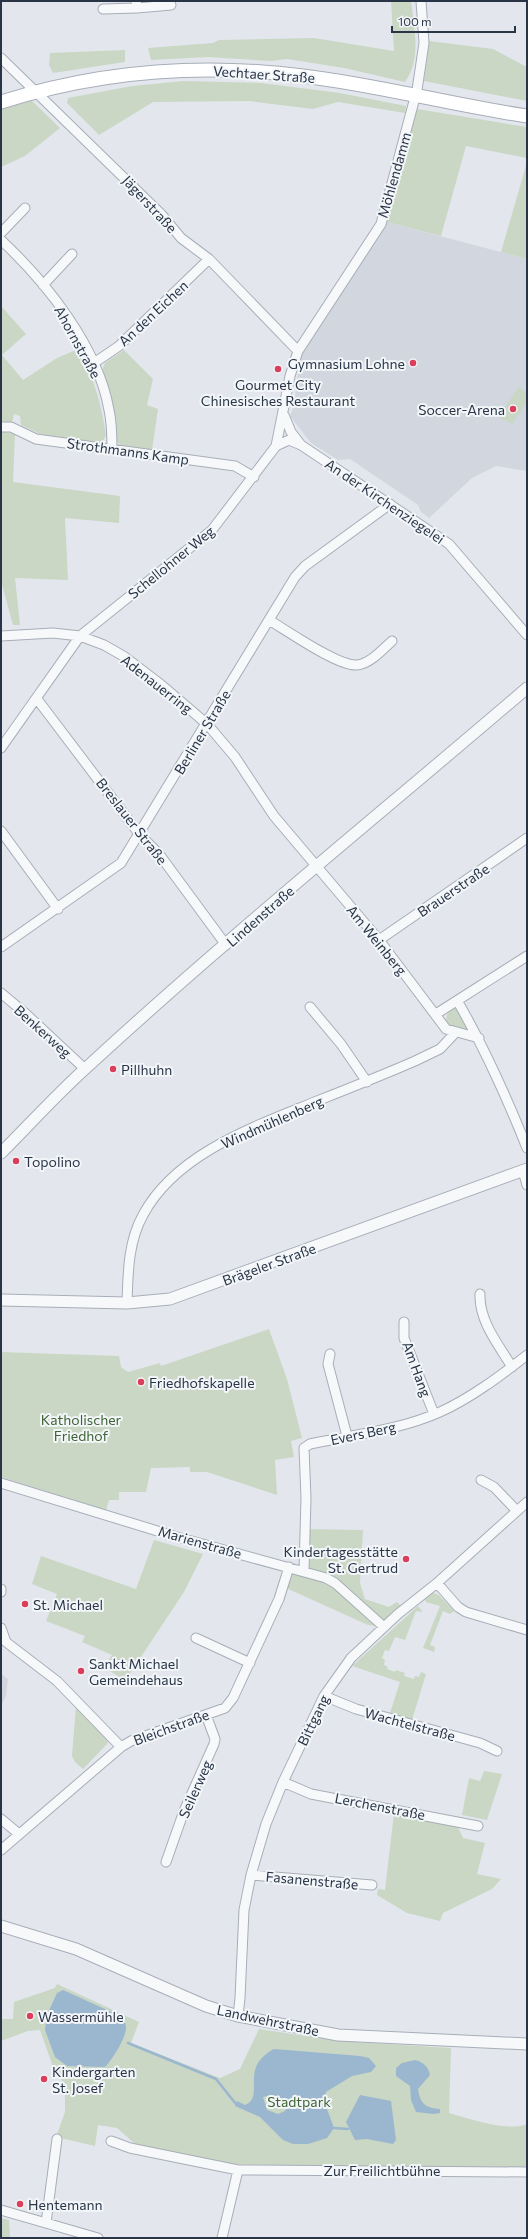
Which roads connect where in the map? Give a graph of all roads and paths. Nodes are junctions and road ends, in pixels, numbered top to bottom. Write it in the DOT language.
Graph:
graph roads {
  1 [pos="421,1"];
  2 [pos="137,4"];
  3 [pos="171,5"];
  4 [pos="103,9"];
  5 [pos="1,58"];
  6 [pos="34,92"];
  7 [pos="416,97"];
  8 [pos="1,102"];
  9 [pos="527,116"];
  10 [pos="24,208"];
  11 [pos="1,233"];
  12 [pos="1,240"];
  13 [pos="72,254"];
  14 [pos="209,259"];
  15 [pos="43,285"];
  16 [pos="298,351"];
  17 [pos="94,363"];
  18 [pos="284,413"];
  19 [pos="1,427"];
  20 [pos="301,445"];
  21 [pos="276,446"];
  22 [pos="112,450"];
  23 [pos="254,477"];
  24 [pos="390,504"];
  25 [pos="269,620"];
  26 [pos="527,635"];
  27 [pos="1,636"];
  28 [pos="80,636"];
  29 [pos="392,640"];
  30 [pos="527,688"];
  31 [pos="37,699"];
  32 [pos="207,724"];
  33 [pos="1,748"];
  34 [pos="1,831"];
  35 [pos="140,835"];
  36 [pos="527,838"];
  37 [pos="316,866"];
  38 [pos="58,909"];
  39 [pos="379,940"];
  40 [pos="226,945"];
  41 [pos="1,947"];
  42 [pos="527,956"];
  43 [pos="1,993"];
  44 [pos="458,1002"];
  45 [pos="310,1007"];
  46 [pos="436,1014"];
  47 [pos="456,1032"];
  48 [pos="479,1038"];
  49 [pos="85,1069"];
  50 [pos="367,1082"];
  51 [pos="527,1148"];
  52 [pos="1,1153"];
  53 [pos="525,1170"];
  54 [pos="527,1186"];
  55 [pos="480,1294"];
  56 [pos="1,1300"];
  57 [pos="127,1303"];
  58 [pos="404,1322"];
  59 [pos="330,1354"];
  60 [pos="527,1355"];
  61 [pos="512,1367"];
  62 [pos="434,1414"];
  63 [pos="347,1436"];
  64 [pos="480,1480"];
  65 [pos="1,1483"];
  66 [pos="527,1502"];
  67 [pos="517,1511"];
  68 [pos="289,1567"];
  69 [pos="304,1571"];
  70 [pos="437,1583"];
  71 [pos="384,1627"];
  72 [pos="1,1628"];
  73 [pos="527,1630"];
  74 [pos="196,1638"];
  75 [pos="250,1663"];
  76 [pos="324,1696"];
  77 [pos="206,1716"];
  78 [pos="121,1746"];
  79 [pos="497,1751"];
  80 [pos="283,1782"];
  81 [pos="1,1819"];
  82 [pos="478,1826"];
  83 [pos="20,1834"];
  84 [pos="1,1850"];
  85 [pos="166,1862"];
  86 [pos="251,1875"];
  87 [pos="372,1886"];
  88 [pos="1,1926"];
  89 [pos="238,2016"];
  90 [pos="527,2044"];
  91 [pos="57,2139"];
  92 [pos="111,2141"];
  93 [pos="238,2170"];
  94 [pos="527,2172"];
  95 [pos="1,2210"];
  96 [pos="46,2223"];
  97 [pos="98,2238"];
  98 [pos="222,2238"];
  1 -- 7 [label="street, Möhlendamm"];
  2 -- 3 [label="street"];
  2 -- 4 [label="street"];
  5 -- 6 [label="street, Jägerstraße"];
  6 -- 7 [label="main road, Vechtaer Straße"];
  6 -- 8 [label="main road, Vechtaer Straße"];
  6 -- 14 [label="street, Jägerstraße"];
  7 -- 9 [label="main road, Vechtaer Straße"];
  7 -- 16 [label="street, Möhlendamm"];
  10 -- 11 [label="street"];
  12 -- 15 [label="street, Ahornstraße"];
  13 -- 15 [label="street"];
  14 -- 16 [label="street, Jägerstraße"];
  14 -- 17 [label="street, An den Eichen"];
  15 -- 17 [label="street, Ahornstraße"];
  16 -- 18 [label="street, Schellohner Weg"];
  17 -- 22 [label="street, Ahornstraße"];
  18 -- 20 [label="street, An der Kirchenziegelei"];
  18 -- 21 [label="street, Schellohner Weg"];
  19 -- 22 [label="street, Strothmanns Kamp"];
  20 -- 21 [label="street, An der Kirchenziegelei"];
  20 -- 24 [label="street, An der Kirchenziegelei"];
  21 -- 23 [label="street, Schellohner Weg"];
  22 -- 23 [label="street, Strothmanns Kamp"];
  23 -- 28 [label="street, Schellohner Weg"];
  24 -- 25 [label="street, Berliner Straße"];
  24 -- 26 [label="street, An der Kirchenziegelei"];
  25 -- 29 [label="street"];
  25 -- 32 [label="street, Berliner Straße"];
  27 -- 28 [label="street, Adenauerring"];
  28 -- 31 [label="street, Schellohner Weg"];
  28 -- 32 [label="street, Adenauerring"];
  30 -- 37 [label="street, Lindenstraße"];
  31 -- 33 [label="street, Schellohner Weg"];
  31 -- 35 [label="street, Breslauer Straße"];
  32 -- 35 [label="street, Berliner Straße"];
  32 -- 37 [label="street, Adenauerring"];
  34 -- 38 [label="street"];
  35 -- 38 [label="street, Berliner Straße"];
  35 -- 40 [label="street, Breslauer Straße"];
  36 -- 39 [label="street, Brauerstraße"];
  37 -- 39 [label="street, Am Weinberg"];
  37 -- 40 [label="street, Lindenstraße"];
  38 -- 41 [label="street, Berliner Straße"];
  39 -- 46 [label="street, Am Weinberg"];
  40 -- 49 [label="street, Lindenstraße"];
  42 -- 44 [label="street"];
  43 -- 49 [label="street, Benkerweg"];
  44 -- 46 [label="street"];
  44 -- 48 [label="street"];
  45 -- 50 [label="street"];
  46 -- 47 [label="street, Am Weinberg"];
  47 -- 48 [label="street"];
  47 -- 50 [label="street, Windmühlenberg"];
  48 -- 51 [label="street"];
  49 -- 52 [label="street, Lindenstraße"];
  50 -- 57 [label="street, Windmühlenberg"];
  53 -- 54 [label="street"];
  53 -- 57 [label="street, Brägeler Straße"];
  55 -- 61 [label="street"];
  56 -- 57 [label="street, Brägeler Straße"];
  58 -- 62 [label="street, Am Hang"];
  59 -- 63 [label="street"];
  60 -- 61 [label="street, Evers Berg"];
  61 -- 62 [label="street, Evers Berg"];
  62 -- 63 [label="street, Evers Berg"];
  63 -- 69 [label="street, Evers Berg"];
  64 -- 67 [label="street"];
  65 -- 68 [label="street, Marienstraße"];
  66 -- 67 [label="street, Bittgang"];
  67 -- 70 [label="street, Bittgang"];
  68 -- 69 [label="street, Marienstraße"];
  68 -- 75 [label="street, Bleichstraße"];
  69 -- 71 [label="street, Marienstraße"];
  70 -- 71 [label="street, Bittgang"];
  70 -- 73 [label="street"];
  71 -- 76 [label="street, Bittgang"];
  72 -- 78 [label="street"];
  74 -- 75 [label="street"];
  75 -- 77 [label="street, Bleichstraße"];
  76 -- 79 [label="street, Wachtelstraße"];
  76 -- 80 [label="street, Bittgang"];
  77 -- 78 [label="street, Bleichstraße"];
  77 -- 85 [label="street, Seilerweg"];
  78 -- 83 [label="street, Bleichstraße"];
  80 -- 82 [label="street, Lerchenstraße"];
  80 -- 86 [label="street, Bittgang"];
  81 -- 83 [label="street"];
  83 -- 84 [label="street, Bleichstraße"];
  86 -- 87 [label="street, Fasanenstraße"];
  86 -- 89 [label="street, Bittgang"];
  88 -- 89 [label="street, Landwehrstraße"];
  89 -- 90 [label="street, Landwehrstraße"];
  91 -- 96 [label="street"];
  92 -- 93 [label="street, Zur Freilichtbühne"];
  93 -- 94 [label="street, Zur Freilichtbühne"];
  93 -- 98 [label="street"];
  95 -- 96 [label="street"];
  96 -- 97 [label="street"];
}
